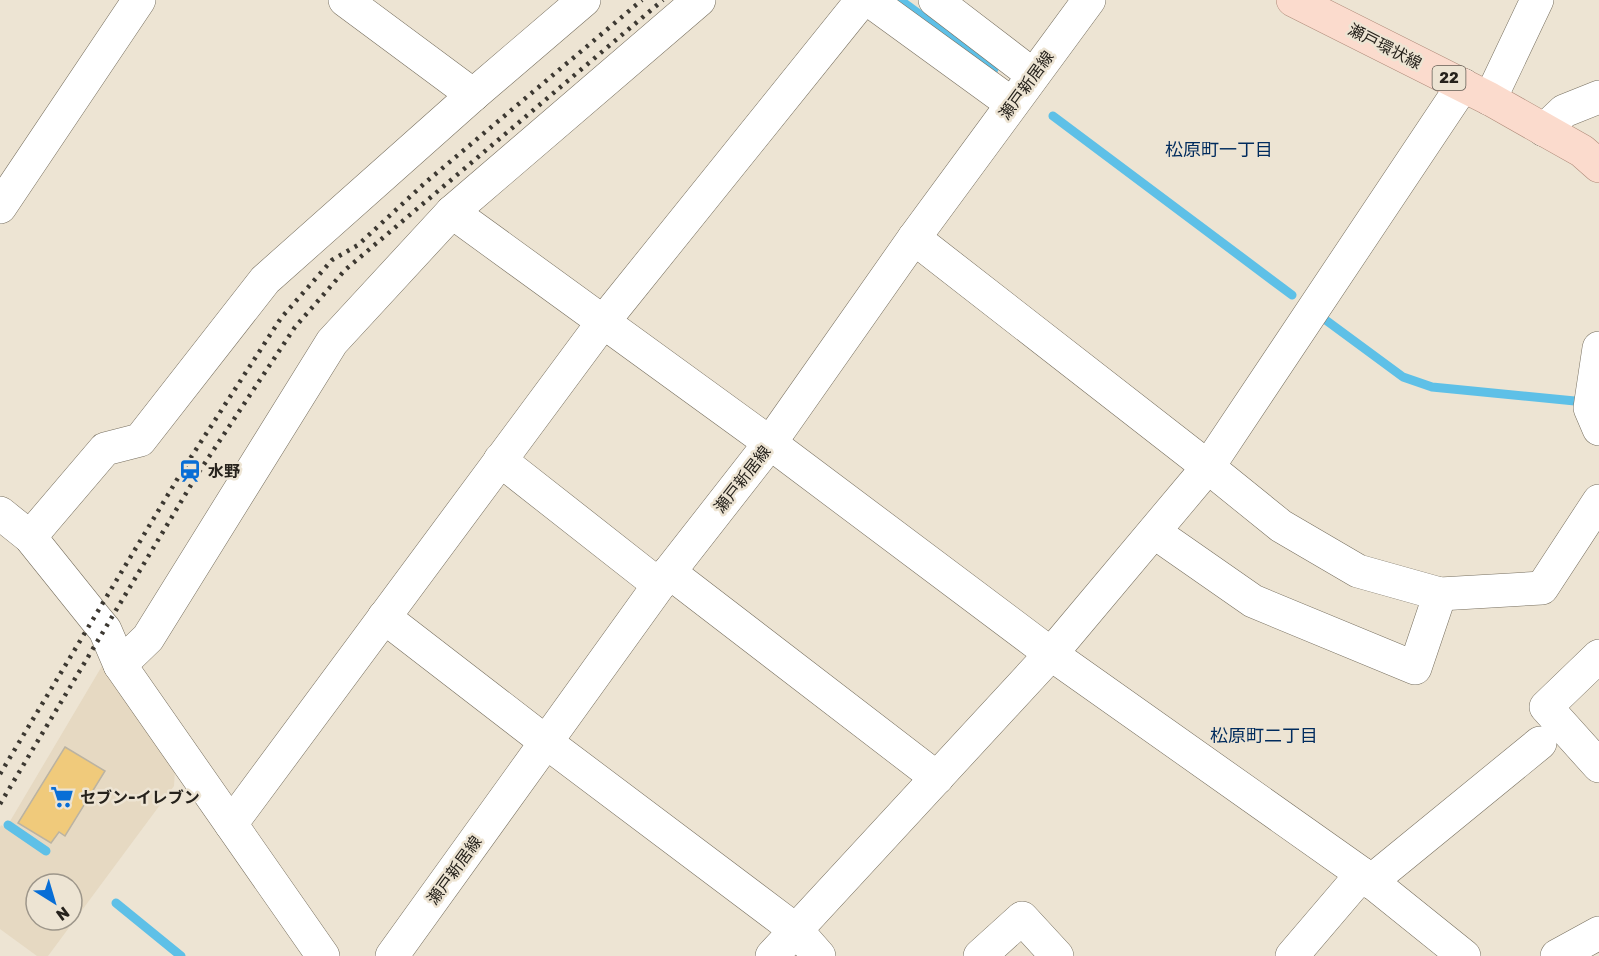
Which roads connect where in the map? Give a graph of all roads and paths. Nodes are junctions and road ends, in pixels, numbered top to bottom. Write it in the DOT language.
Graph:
graph roads {
  1 [pos="139,0"];
  2 [pos="345,0"];
  3 [pos="584,0"];
  4 [pos="699,0"];
  5 [pos="862,0"];
  6 [pos="869,0"];
  7 [pos="934,0"];
  8 [pos="1089,0"];
  9 [pos="1293,0"];
  10 [pos="1537,0"];
  11 [pos="1033,75"];
  12 [pos="1477,92"];
  13 [pos="473,95"];
  14 [pos="1599,97"];
  15 [pos="1012,104"];
  16 [pos="1544,130"];
  17 [pos="1593,153"];
  18 [pos="0,207"];
  19 [pos="452,212"];
  20 [pos="914,237"];
  21 [pos="603,322"];
  22 [pos="1599,348"];
  23 [pos="1594,408"];
  24 [pos="770,443"];
  25 [pos="500,460"];
  26 [pos="1208,467"];
  27 [pos="1599,501"];
  28 [pos="0,513"];
  29 [pos="1154,532"];
  30 [pos="30,537"];
  31 [pos="664,579"];
  32 [pos="1440,594"];
  33 [pos="384,617"];
  34 [pos="1052,654"];
  35 [pos="1599,656"];
  36 [pos="120,665"];
  37 [pos="546,742"];
  38 [pos="1540,743"];
  39 [pos="1599,766"];
  40 [pos="937,778"];
  41 [pos="231,824"];
  42 [pos="1366,878"];
  43 [pos="797,931"];
  44 [pos="1599,933"];
  45 [pos="323,956"];
  46 [pos="393,956"];
  47 [pos="772,956"];
  48 [pos="819,956"];
  49 [pos="980,956"];
  50 [pos="1057,956"];
  51 [pos="1292,956"];
  52 [pos="1464,956"];
  53 [pos="1557,956"];
  1 -- 18 [label="street"];
  2 -- 13 [label="street"];
  3 -- 13 [label="street"];
  4 -- 19 [label="street"];
  5 -- 21 [label="street"];
  6 -- 15 [label="street"];
  7 -- 11 [label="street"];
  8 -- 11 [label="street, 瀬戸新居線"];
  9 -- 12 [label="main road, 瀬戸環状線 / 22"];
  10 -- 12 [label="street"];
  11 -- 15 [label="street, 瀬戸新居線"];
  12 -- 16 [label="main road, 瀬戸環状線 / 22"];
  12 -- 26 [label="street"];
  13 -- 30 [label="street"];
  14 -- 16 [label="street"];
  15 -- 20 [label="street, 瀬戸新居線"];
  16 -- 17 [label="main road, 瀬戸環状線 / 22"];
  19 -- 21 [label="street"];
  19 -- 36 [label="street"];
  20 -- 24 [label="street, 瀬戸新居線"];
  20 -- 26 [label="street"];
  21 -- 24 [label="street"];
  21 -- 25 [label="street"];
  22 -- 23 [label="street"];
  24 -- 31 [label="street, 瀬戸新居線"];
  24 -- 34 [label="street"];
  25 -- 31 [label="street"];
  25 -- 33 [label="street"];
  26 -- 29 [label="street"];
  26 -- 32 [label="street"];
  27 -- 32 [label="street"];
  28 -- 30 [label="street"];
  29 -- 32 [label="street"];
  29 -- 34 [label="street"];
  30 -- 36 [label="street"];
  31 -- 37 [label="street, 瀬戸新居線"];
  31 -- 40 [label="street"];
  33 -- 37 [label="street"];
  33 -- 41 [label="street"];
  34 -- 40 [label="street"];
  34 -- 42 [label="street"];
  35 -- 39 [label="street"];
  36 -- 41 [label="street"];
  37 -- 43 [label="street"];
  37 -- 46 [label="street, 瀬戸新居線"];
  38 -- 42 [label="street"];
  40 -- 43 [label="street"];
  41 -- 45 [label="street"];
  42 -- 51 [label="street"];
  42 -- 52 [label="street"];
  43 -- 47 [label="street"];
  43 -- 48 [label="street"];
  44 -- 53 [label="street"];
  49 -- 50 [label="street"];
}
